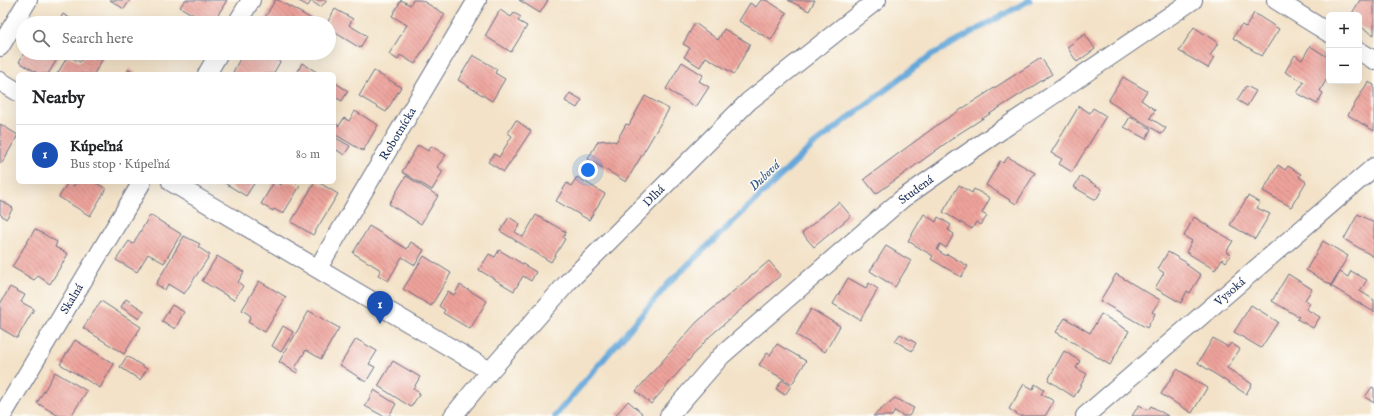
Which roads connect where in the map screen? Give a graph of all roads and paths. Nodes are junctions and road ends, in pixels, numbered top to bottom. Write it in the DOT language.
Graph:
graph roads {
  1 [pos="28,0"];
  2 [pos="251,0"];
  3 [pos="477,0"];
  4 [pos="877,0"];
  5 [pos="1193,0"];
  6 [pos="1276,0"];
  7 [pos="18,16"];
  8 [pos="241,16"];
  9 [pos="16,20"];
  10 [pos="1326,31"];
  11 [pos="0,47"];
  12 [pos="1362,53"];
  13 [pos="215,60"];
  14 [pos="1374,60"];
  15 [pos="208,72"];
  16 [pos="0,81"];
  17 [pos="16,91"];
  18 [pos="1374,168"];
  19 [pos="141,184"];
  20 [pos="174,184"];
  21 [pos="318,268"];
  22 [pos="490,371"];
  23 [pos="2,416"];
  24 [pos="454,416"];
  25 [pos="669,416"];
  26 [pos="1085,416"];
  1 -- 7 [label="street"];
  2 -- 8 [label="street"];
  3 -- 21 [label="street, Robotnícka"];
  4 -- 22 [label="street, Dlhá"];
  5 -- 25 [label="street, Studená"];
  6 -- 10 [label="street"];
  9 -- 11 [label="street"];
  12 -- 14 [label="street"];
  13 -- 15 [label="street"];
  16 -- 17 [label="street"];
  18 -- 26 [label="street, Vysoká"];
  19 -- 23 [label="street, Skalná"];
  20 -- 21 [label="street"];
  21 -- 22 [label="street"];
  22 -- 24 [label="street, Dlhá"];
}
